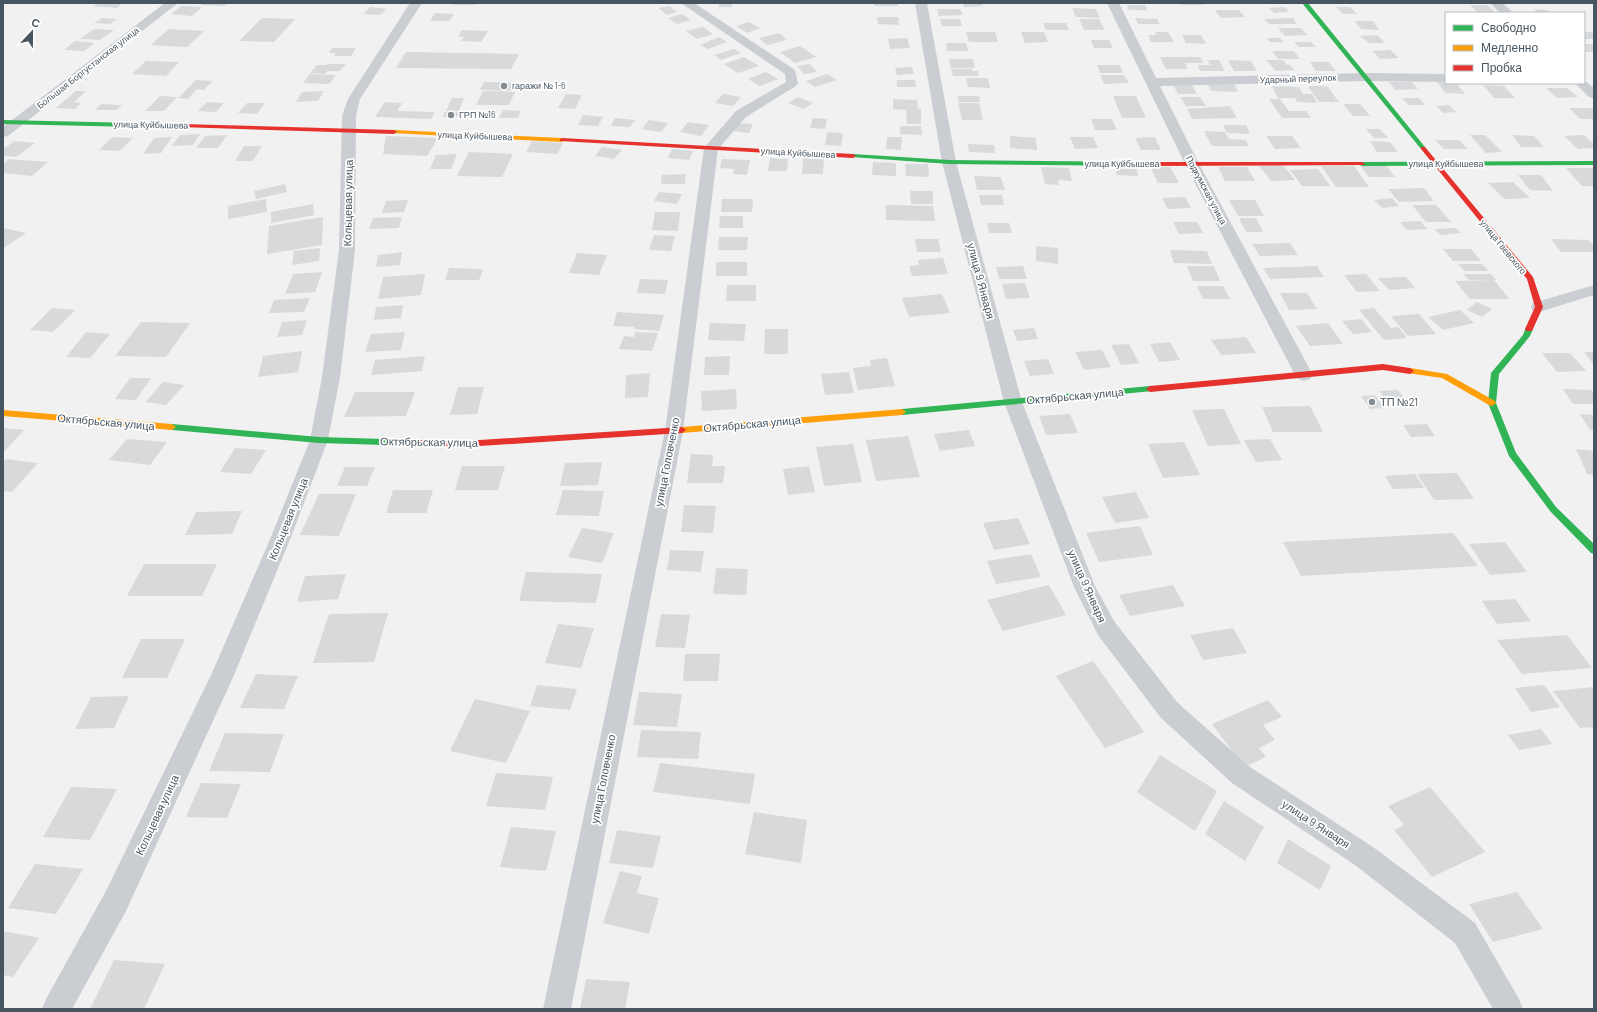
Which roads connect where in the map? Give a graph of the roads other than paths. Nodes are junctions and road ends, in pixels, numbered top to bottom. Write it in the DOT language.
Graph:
graph roads {
  1 [pos="172,3"];
  2 [pos="416,3"];
  3 [pos="687,3"];
  4 [pos="921,3"];
  5 [pos="1113,3"];
  6 [pos="1305,3"];
  7 [pos="1496,3"];
  8 [pos="1506,12"];
  9 [pos="1366,77"];
  10 [pos="1445,78"];
  11 [pos="1151,82"];
  12 [pos="1582,84"];
  13 [pos="1594,94"];
  14 [pos="3,122"];
  15 [pos="19,122"];
  16 [pos="349,130"];
  17 [pos="3,133"];
  18 [pos="711,148"];
  19 [pos="949,162"];
  20 [pos="1594,163"];
  21 [pos="1192,164"];
  22 [pos="1435,164"];
  23 [pos="1594,290"];
  24 [pos="1539,307"];
  25 [pos="1304,375"];
  26 [pos="1013,402"];
  27 [pos="1492,403"];
  28 [pos="3,414"];
  29 [pos="674,431"];
  30 [pos="319,440"];
  31 [pos="1594,550"];
  32 [pos="56,1009"];
  33 [pos="557,1009"];
  34 [pos="1509,1009"];
  1 -- 15 [label="street, Большая Боргустанская улица"];
  2 -- 16 [label="street, Кольцевая улица"];
  3 -- 18 [label="street"];
  4 -- 19 [label="street, улица 9 Января"];
  5 -- 11 [label="street, Подкумская улица"];
  6 -- 9 [label="street, улица Гаевского"];
  7 -- 8 [label="street"];
  9 -- 10 [label="street, Ударный переулок"];
  9 -- 11 [label="street, Ударный переулок"];
  9 -- 22 [label="street, улица Гаевского"];
  11 -- 21 [label="street, Подкумская улица"];
  12 -- 13 [label="street"];
  14 -- 15 [label="street, улица Куйбышева"];
  15 -- 16 [label="street, улица Куйбышева"];
  15 -- 17 [label="street, Большая Боргустанская улица"];
  16 -- 18 [label="street, улица Куйбышева"];
  16 -- 30 [label="street, Кольцевая улица"];
  18 -- 19 [label="street, улица Куйбышева"];
  18 -- 29 [label="street, улица Головченко"];
  19 -- 21 [label="street, улица Куйбышева"];
  19 -- 26 [label="street, улица 9 Января"];
  20 -- 22 [label="street, улица Куйбышева"];
  21 -- 22 [label="street, улица Куйбышева"];
  21 -- 25 [label="street, Подкумская улица"];
  22 -- 24 [label="street, улица Гаевского"];
  23 -- 24 [label="street"];
  24 -- 27 [label="street"];
  25 -- 26 [label="street, Октябрьская улица"];
  25 -- 27 [label="street, Октябрьская улица"];
  26 -- 29 [label="street, Октябрьская улица"];
  26 -- 34 [label="street, улица 9 Января"];
  27 -- 31 [label="street"];
  28 -- 30 [label="street, Октябрьская улица"];
  29 -- 30 [label="street, Октябрьская улица"];
  29 -- 33 [label="street, улица Головченко"];
  30 -- 32 [label="street, Кольцевая улица"];
}
